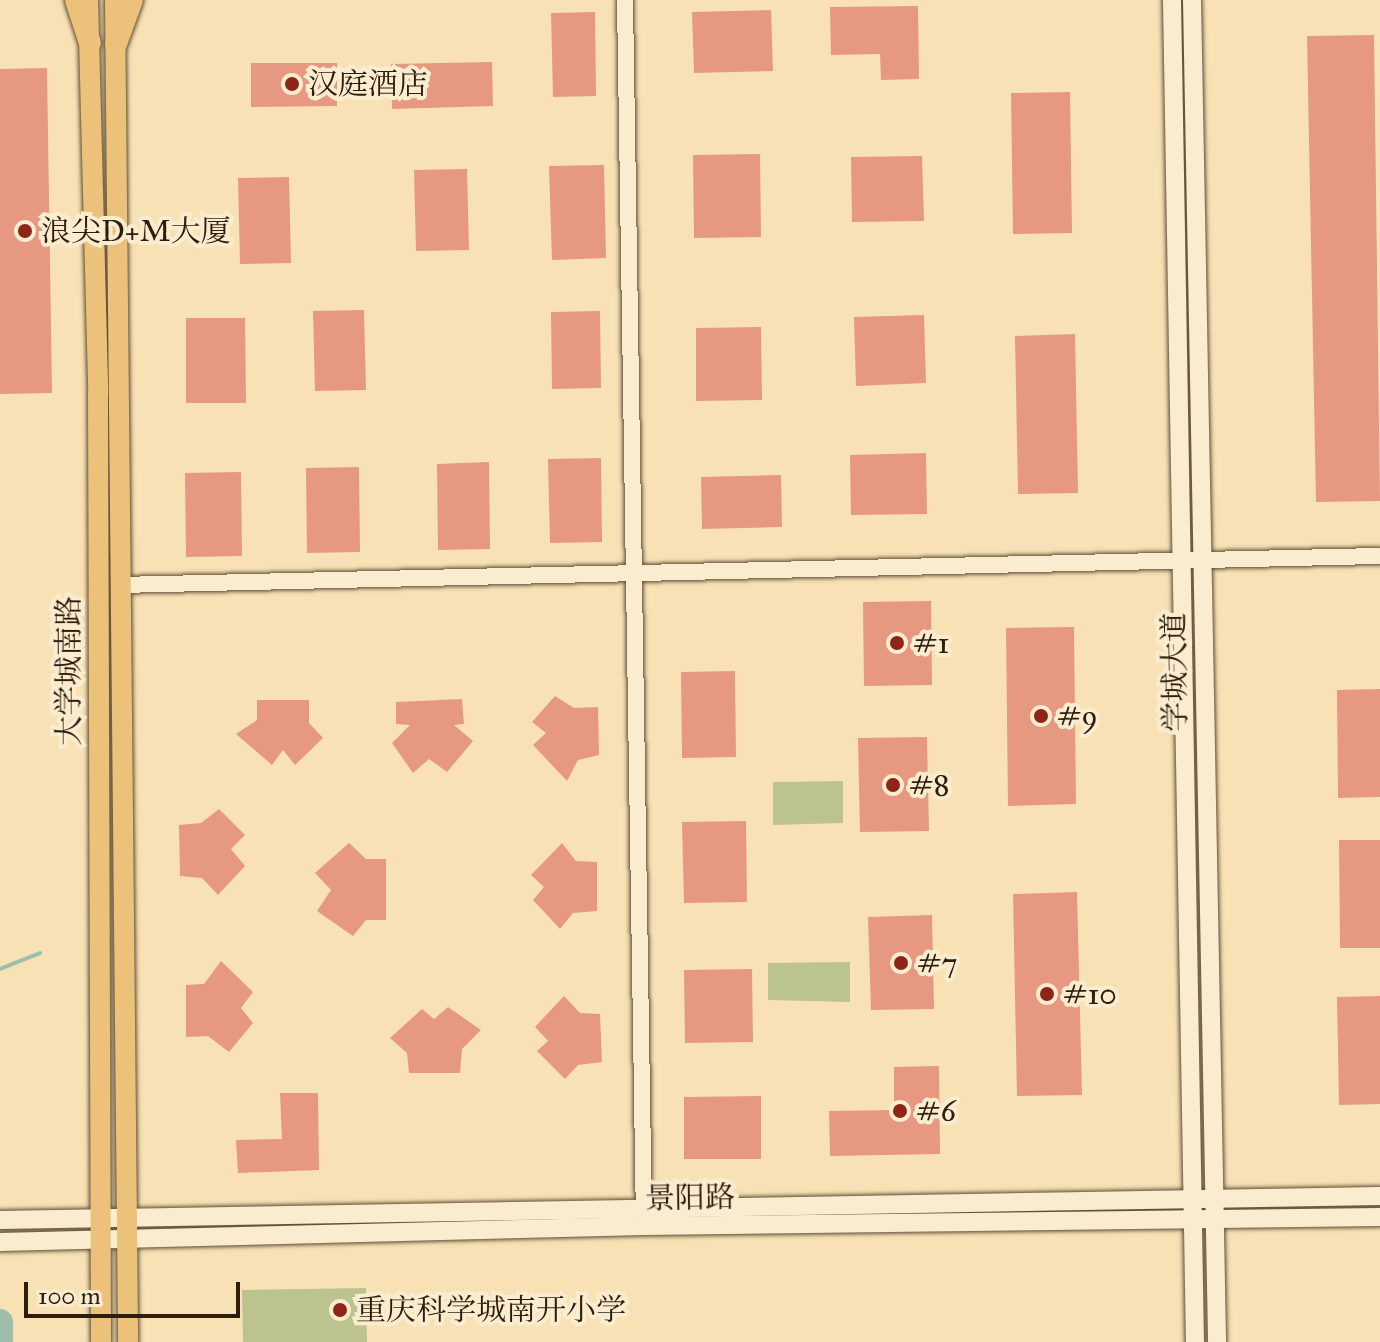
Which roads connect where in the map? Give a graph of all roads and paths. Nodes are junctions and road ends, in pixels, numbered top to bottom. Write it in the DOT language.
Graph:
graph roads {
  1 [pos="76,0"];
  2 [pos="88,0"];
  3 [pos="115,0"];
  4 [pos="132,0"];
  5 [pos="625,0"];
  6 [pos="1172,0"];
  7 [pos="1192,0"];
  8 [pos="90,43"];
  9 [pos="116,44"];
  10 [pos="1380,556"];
  11 [pos="1192,560"];
  12 [pos="634,572"];
  13 [pos="119,585"];
  14 [pos="1380,1196"];
  15 [pos="1193,1198"];
  16 [pos="1215,1198"];
  17 [pos="100,1217"];
  18 [pos="126,1217"];
  19 [pos="644,1217"];
  20 [pos="1380,1217"];
  21 [pos="0,1220"];
  22 [pos="1193,1220"];
  23 [pos="1214,1220"];
  24 [pos="101,1240"];
  25 [pos="126,1240"];
  26 [pos="0,1242"];
  27 [pos="101,1342"];
  28 [pos="128,1342"];
  29 [pos="1195,1342"];
  30 [pos="1217,1342"];
  1 -- 8 [label="highway"];
  2 -- 8 [label="main road, 大学城南路"];
  3 -- 9 [label="main road, 大学城南路"];
  4 -- 9 [label="highway"];
  5 -- 12 [label="street"];
  6 -- 11 [label="main road, 学城大道"];
  7 -- 11 [label="main road, 学城大道"];
  8 -- 17 [label="main road, 大学城南路"];
  9 -- 13 [label="main road, 大学城南路"];
  10 -- 11 [label="street"];
  11 -- 12 [label="street"];
  11 -- 15 [label="main road, 学城大道"];
  11 -- 16 [label="main road, 学城大道"];
  12 -- 13 [label="street"];
  12 -- 19 [label="street"];
  13 -- 18 [label="main road, 大学城南路"];
  14 -- 16 [label="main road, 景阳路"];
  15 -- 16 [label="main road, 景阳路"];
  15 -- 19 [label="main road, 景阳路"];
  15 -- 22 [label="main road, 学城大道"];
  16 -- 23 [label="main road, 学城大道"];
  17 -- 18 [label="main road, 景阳路"];
  17 -- 21 [label="main road, 景阳路"];
  17 -- 24 [label="main road, 大学城南路"];
  18 -- 19 [label="main road, 景阳路"];
  18 -- 25 [label="main road, 大学城南路"];
  19 -- 22 [label="main road, 景阳路"];
  19 -- 25 [label="main road, 景阳路"];
  20 -- 23 [label="main road, 景阳路"];
  22 -- 23 [label="main road, 景阳路"];
  22 -- 29 [label="main road, 学城大道"];
  23 -- 30 [label="main road, 学城大道"];
  24 -- 25 [label="main road, 景阳路"];
  24 -- 26 [label="main road, 景阳路"];
  24 -- 27 [label="main road, 大学城南路"];
  25 -- 28 [label="main road, 大学城南路"];
}
